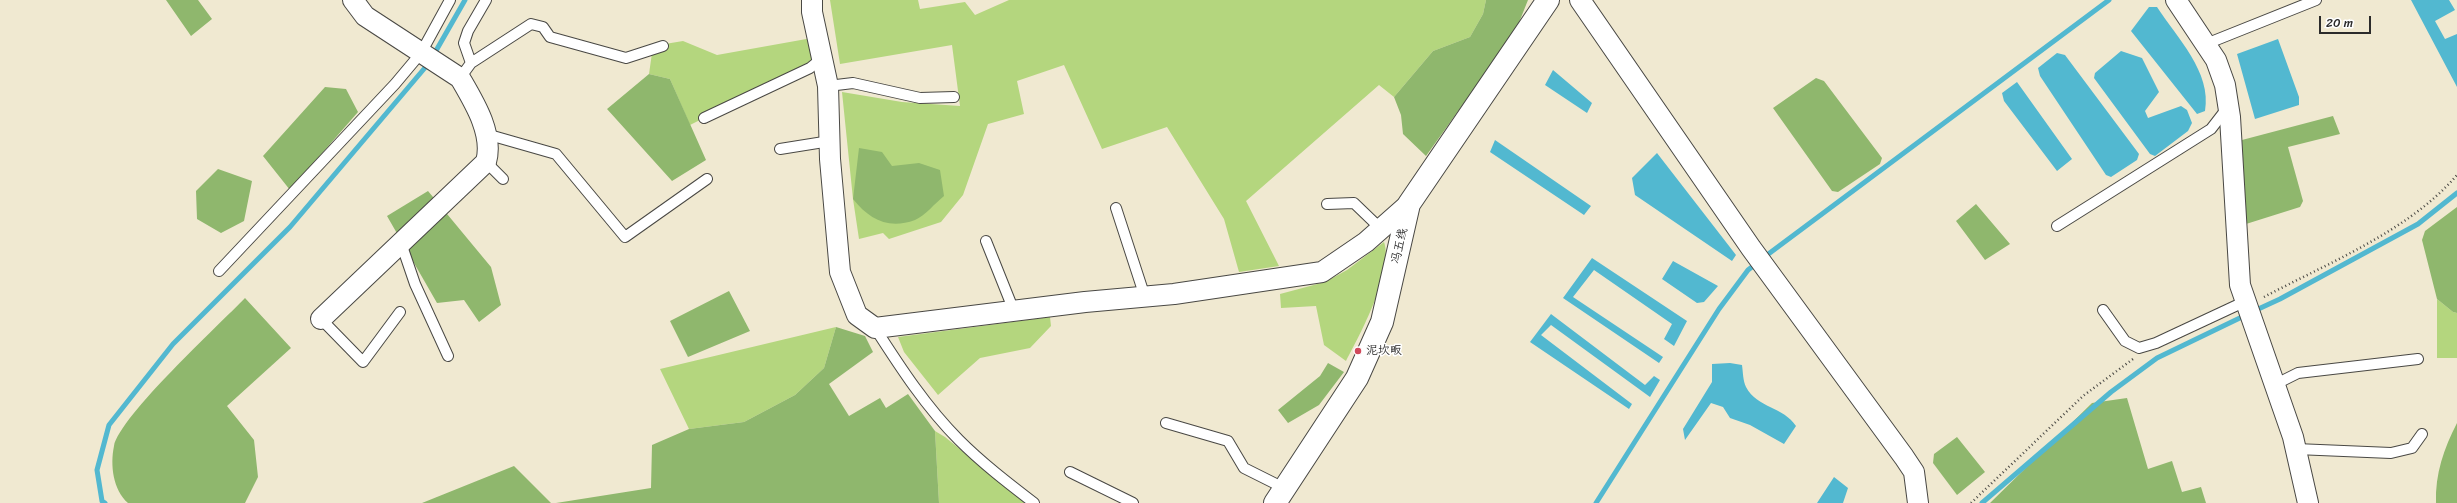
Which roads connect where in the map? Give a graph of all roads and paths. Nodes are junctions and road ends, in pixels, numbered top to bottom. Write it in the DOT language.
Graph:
graph roads {
  1 [pos="354,0"];
  2 [pos="450,0"];
  3 [pos="486,0"];
  4 [pos="812,0"];
  5 [pos="1548,0"];
  6 [pos="1580,0"];
  7 [pos="2176,0"];
  8 [pos="2316,0"];
  9 [pos="2206,44"];
  10 [pos="663,46"];
  11 [pos="421,53"];
  12 [pos="822,58"];
  13 [pos="466,71"];
  14 [pos="828,86"];
  15 [pos="954,97"];
  16 [pos="2228,106"];
  17 [pos="704,118"];
  18 [pos="486,134"];
  19 [pos="830,141"];
  20 [pos="780,149"];
  21 [pos="486,162"];
  22 [pos="2457,175"];
  23 [pos="503,179"];
  24 [pos="707,179"];
  25 [pos="1328,204"];
  26 [pos="1410,204"];
  27 [pos="1116,208"];
  28 [pos="2057,226"];
  29 [pos="1381,229"];
  30 [pos="986,241"];
  31 [pos="401,243"];
  32 [pos="219,271"];
  33 [pos="1145,297"];
  34 [pos="2246,301"];
  35 [pos="2103,310"];
  36 [pos="1014,311"];
  37 [pos="400,312"];
  38 [pos="321,319"];
  39 [pos="874,328"];
  40 [pos="2139,348"];
  41 [pos="448,356"];
  42 [pos="2418,359"];
  43 [pos="2276,384"];
  44 [pos="1166,423"];
  45 [pos="2422,434"];
  46 [pos="2296,448"];
  47 [pos="1070,472"];
  48 [pos="1279,496"];
  49 [pos="1034,503"];
  50 [pos="1133,503"];
  51 [pos="1918,503"];
  52 [pos="1970,503"];
  53 [pos="2308,503"];
  1 -- 11 [label="street"];
  2 -- 11 [label="lane"];
  3 -- 13 [label="lane"];
  4 -- 12 [label="street"];
  5 -- 26 [label="street, 冯五线"];
  6 -- 51 [label="street"];
  7 -- 9 [label="street"];
  8 -- 9 [label="lane"];
  9 -- 16 [label="street"];
  10 -- 13 [label="lane"];
  11 -- 13 [label="street"];
  11 -- 32 [label="lane"];
  12 -- 14 [label="street"];
  12 -- 17 [label="lane"];
  13 -- 18 [label="street"];
  14 -- 15 [label="lane"];
  14 -- 19 [label="street"];
  16 -- 28 [label="lane"];
  16 -- 34 [label="street"];
  18 -- 21 [label="street"];
  18 -- 24 [label="lane"];
  19 -- 20 [label="lane"];
  19 -- 39 [label="street"];
  21 -- 23 [label="lane"];
  21 -- 31 [label="street"];
  22 -- 34 [label="path"];
  25 -- 29 [label="lane"];
  26 -- 29 [label="street"];
  26 -- 48 [label="street, 冯五线"];
  27 -- 33 [label="lane"];
  29 -- 33 [label="street"];
  30 -- 36 [label="lane"];
  31 -- 38 [label="street"];
  31 -- 41 [label="lane"];
  33 -- 36 [label="street"];
  34 -- 40 [label="lane"];
  34 -- 43 [label="street"];
  35 -- 40 [label="lane"];
  36 -- 39 [label="street"];
  37 -- 38 [label="lane"];
  39 -- 49 [label="lane"];
  40 -- 52 [label="path"];
  42 -- 43 [label="lane"];
  43 -- 46 [label="street"];
  44 -- 48 [label="lane"];
  45 -- 46 [label="lane"];
  46 -- 53 [label="street"];
  47 -- 50 [label="lane"];
}
